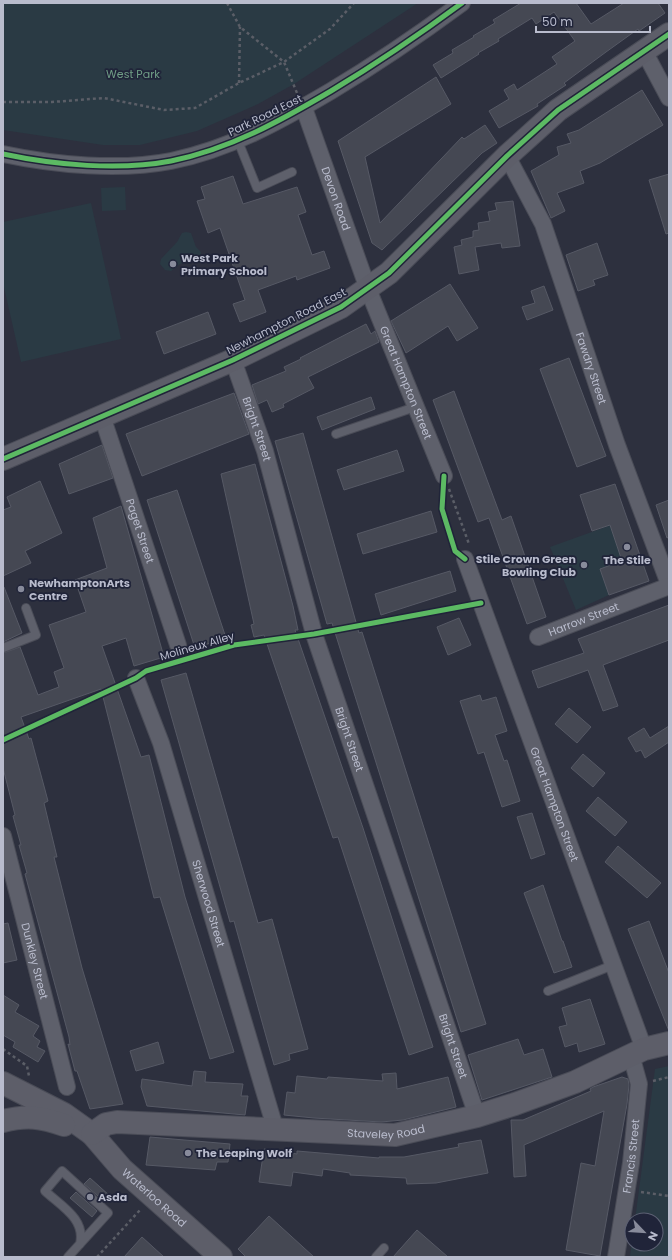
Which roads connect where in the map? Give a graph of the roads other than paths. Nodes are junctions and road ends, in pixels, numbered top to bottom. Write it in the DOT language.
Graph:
graph roads {
  1 [pos="462,3"];
  2 [pos="669,34"];
  3 [pos="644,51"];
  4 [pos="669,98"];
  5 [pos="304,108"];
  6 [pos="238,141"];
  7 [pos="3,154"];
  8 [pos="506,156"];
  9 [pos="292,172"];
  10 [pos="368,289"];
  11 [pos="233,360"];
  12 [pos="415,407"];
  13 [pos="102,416"];
  14 [pos="336,434"];
  15 [pos="3,459"];
  16 [pos="444,476"];
  17 [pos="465,559"];
  18 [pos="669,585"];
  19 [pos="26,608"];
  20 [pos="538,638"];
  21 [pos="178,646"];
  22 [pos="3,648"];
  23 [pos="136,678"];
  24 [pos="3,836"];
  25 [pos="613,965"];
  26 [pos="548,991"];
  27 [pos="669,1043"];
  28 [pos="637,1052"];
  29 [pos="3,1084"];
  30 [pos="67,1087"];
  31 [pos="477,1116"];
  32 [pos="3,1117"];
  33 [pos="3,1121"];
  34 [pos="276,1131"];
  35 [pos="92,1134"];
  36 [pos="80,1244"];
  37 [pos="384,1248"];
  38 [pos="68,1257"];
  39 [pos="221,1257"];
  40 [pos="376,1257"];
  41 [pos="616,1257"];
  1 -- 5 [label="street, Park Road East"];
  2 -- 3 [label="street, Newhampton Road East"];
  3 -- 4 [label="street"];
  3 -- 8 [label="street, Newhampton Road East"];
  5 -- 6 [label="street, Park Road East"];
  5 -- 10 [label="street, Devon Road"];
  6 -- 7 [label="street, Park Road East"];
  6 -- 9 [label="lane"];
  8 -- 10 [label="street, Newhampton Road East"];
  8 -- 18 [label="street, Fawdry Street"];
  10 -- 11 [label="street, Newhampton Road East"];
  10 -- 12 [label="street, Great Hampton Street"];
  11 -- 13 [label="street, Newhampton Road East"];
  11 -- 31 [label="street, Bright Street"];
  12 -- 14 [label="lane"];
  12 -- 16 [label="street, Great Hampton Street"];
  13 -- 15 [label="street, Newhampton Road East"];
  13 -- 21 [label="street, Paget Street"];
  17 -- 25 [label="street, Great Hampton Street"];
  18 -- 20 [label="street, Harrow Street"];
  19 -- 22 [label="lane"];
  23 -- 34 [label="street, Sherwood Street"];
  24 -- 30 [label="street, Dunkley Street"];
  25 -- 26 [label="lane"];
  25 -- 28 [label="street, Great Hampton Street"];
  27 -- 28 [label="street, Staveley Road"];
  28 -- 31 [label="street, Staveley Road"];
  28 -- 41 [label="street, Francis Street"];
  29 -- 32 [label="street"];
  29 -- 35 [label="street, Waterloo Road"];
  31 -- 34 [label="street, Staveley Road"];
  33 -- 35 [label="street"];
  34 -- 35 [label="street, Staveley Road"];
  35 -- 39 [label="street, Waterloo Road"];
  36 -- 36 [label="lane"];
  36 -- 38 [label="lane"];
  37 -- 40 [label="lane"];
}
